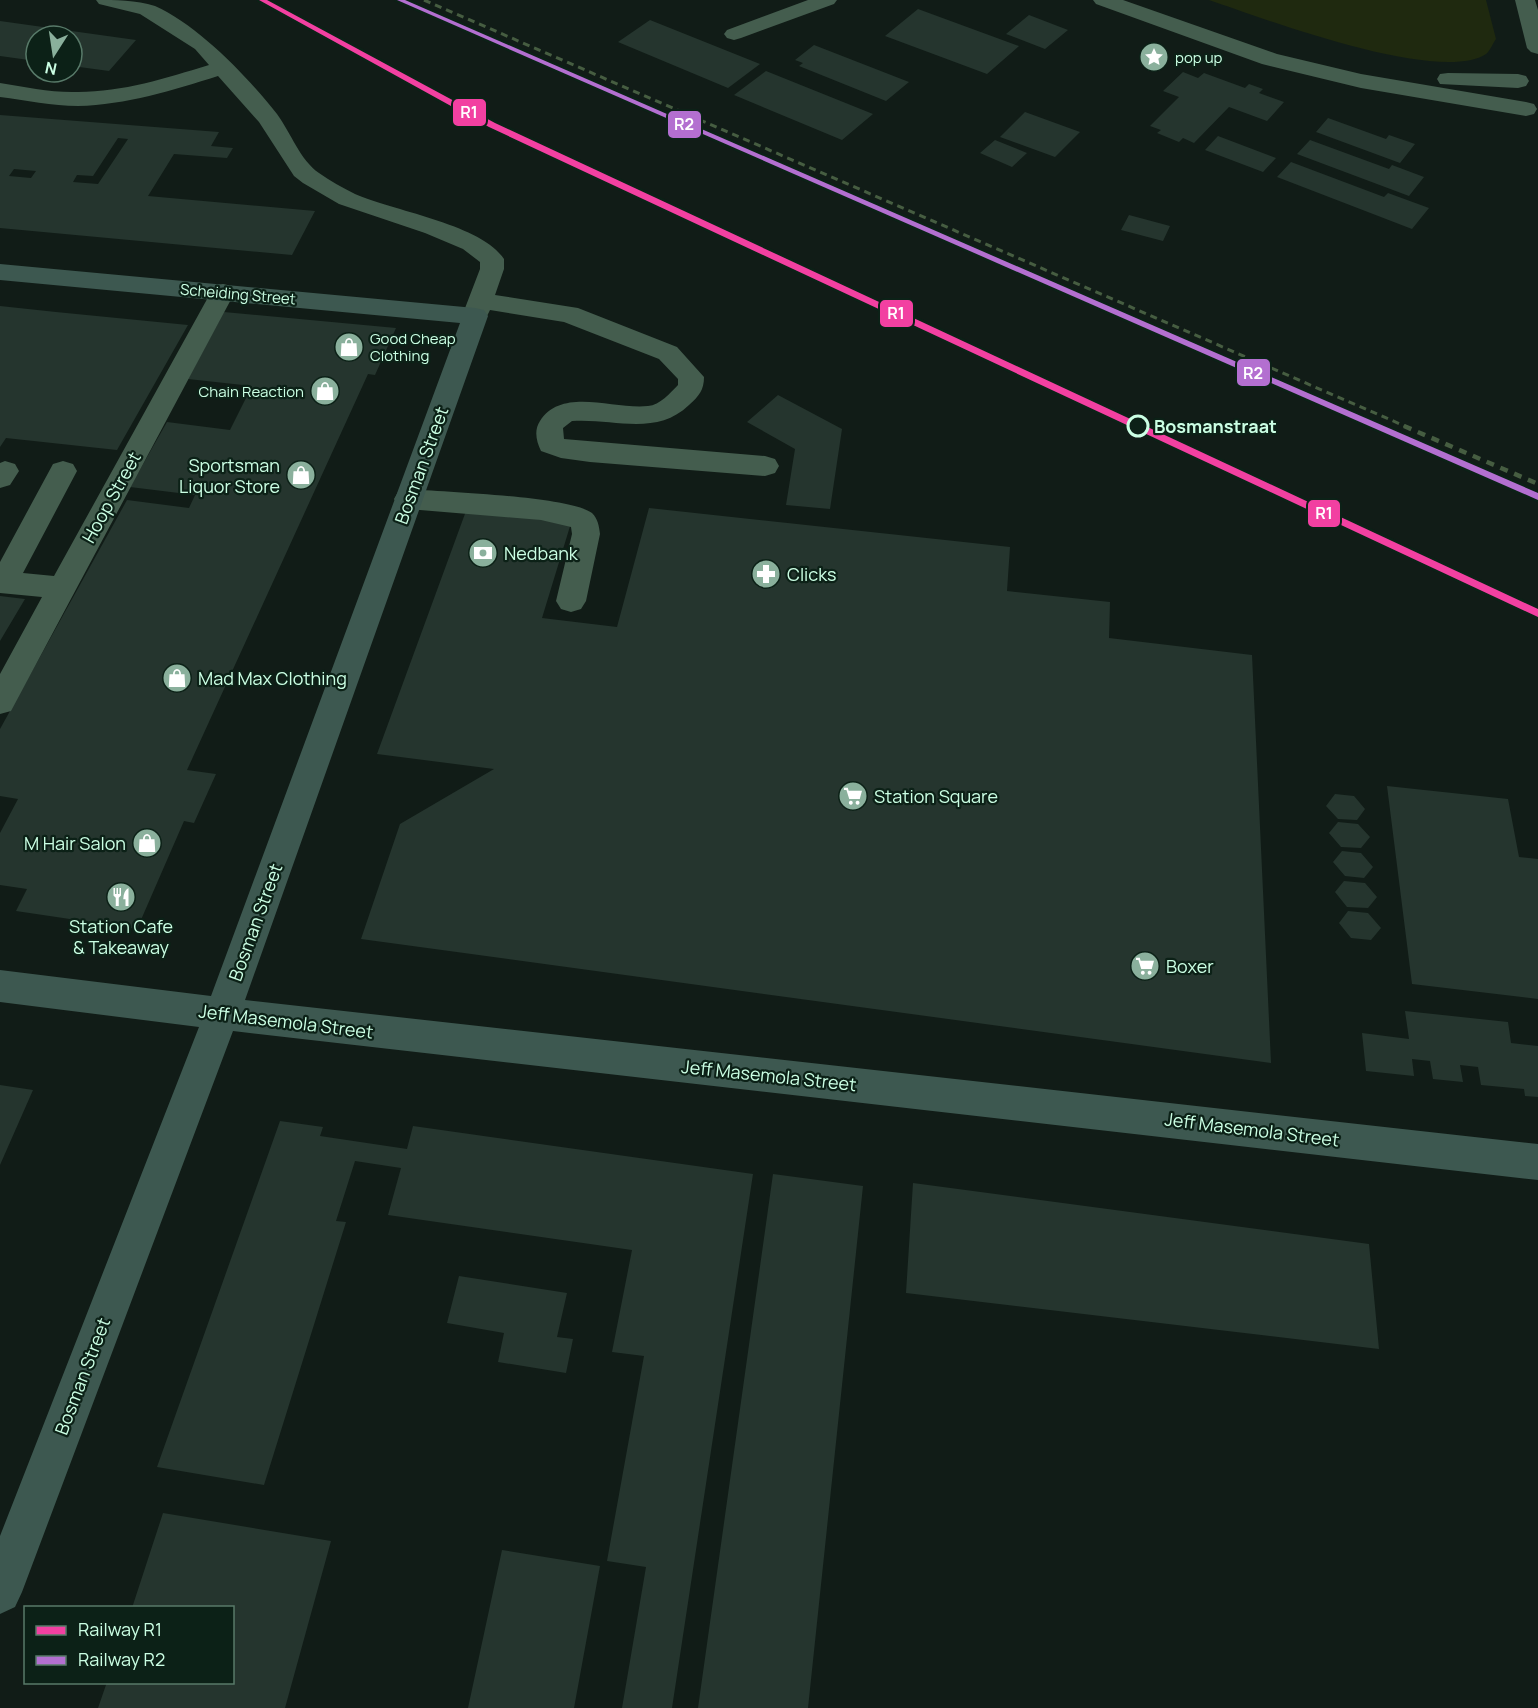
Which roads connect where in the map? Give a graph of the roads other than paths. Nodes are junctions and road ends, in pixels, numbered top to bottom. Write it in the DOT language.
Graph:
graph roads {
  1 [pos="106,0"];
  2 [pos="827,0"];
  3 [pos="1103,0"];
  4 [pos="1154,0"];
  5 [pos="1525,0"];
  6 [pos="734,34"];
  7 [pos="1530,66"];
  8 [pos="222,68"];
  9 [pos="0,90"];
  10 [pos="1532,113"];
  11 [pos="0,272"];
  12 [pos="223,292"];
  13 [pos="478,308"];
  14 [pos="765,466"];
  15 [pos="63,471"];
  16 [pos="408,499"];
  17 [pos="2,582"];
  18 [pos="62,588"];
  19 [pos="571,601"];
  20 [pos="0,702"];
  21 [pos="0,986"];
  22 [pos="222,1014"];
  23 [pos="1538,1162"];
  24 [pos="0,1592"];
  1 -- 8 [label="street"];
  2 -- 6 [label="street"];
  3 -- 10 [label="street"];
  4 -- 7 [label="street"];
  5 -- 7 [label="street"];
  7 -- 10 [label="street"];
  8 -- 9 [label="street"];
  8 -- 13 [label="street"];
  11 -- 12 [label="main road, Scheiding Street"];
  12 -- 13 [label="main road, Scheiding Street"];
  12 -- 18 [label="street, Hoop Street"];
  13 -- 14 [label="street"];
  13 -- 16 [label="main road, Bosman Street"];
  15 -- 17 [label="street"];
  16 -- 19 [label="street"];
  16 -- 22 [label="main road, Bosman Street"];
  17 -- 18 [label="street"];
  18 -- 20 [label="street, Hoop Street"];
  21 -- 22 [label="main road, Jeff Masemola Street"];
  22 -- 23 [label="main road, Jeff Masemola Street"];
  22 -- 24 [label="main road, Bosman Street"];
}
